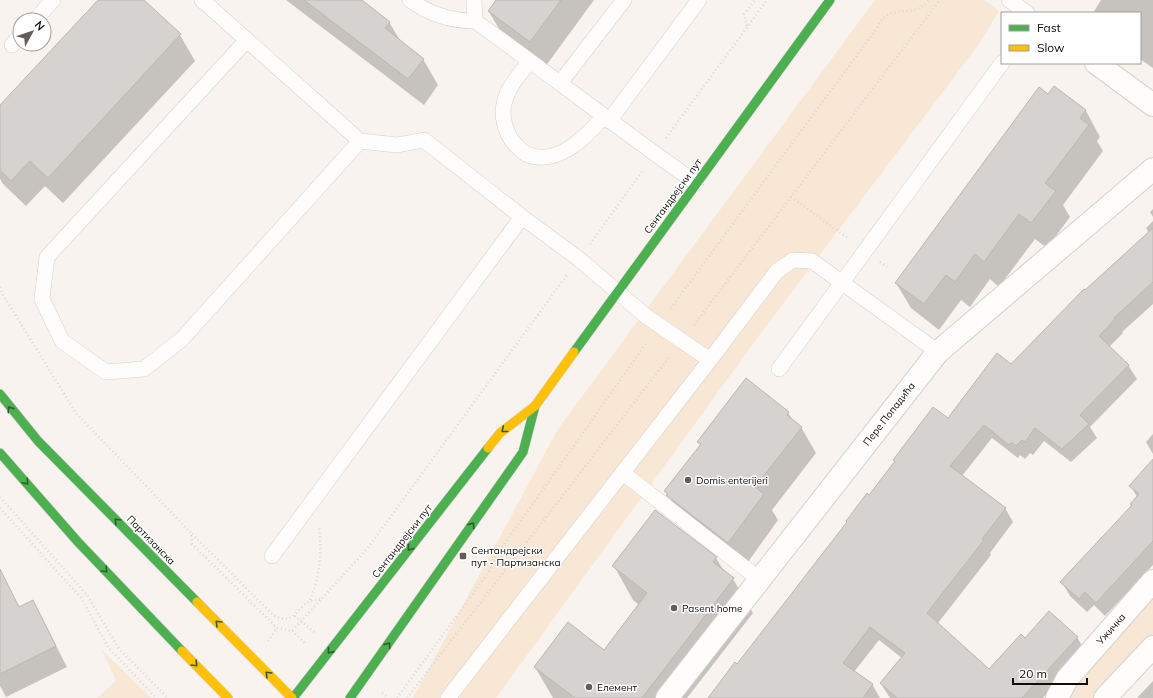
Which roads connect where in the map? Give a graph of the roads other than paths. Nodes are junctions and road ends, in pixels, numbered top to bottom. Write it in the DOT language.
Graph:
graph roads {
  1 [pos="53,0"];
  2 [pos="202,0"];
  3 [pos="410,0"];
  4 [pos="474,0"];
  5 [pos="624,0"];
  6 [pos="699,0"];
  7 [pos="830,0"];
  8 [pos="1009,0"];
  9 [pos="42,12"];
  10 [pos="1026,12"];
  11 [pos="475,21"];
  12 [pos="247,40"];
  13 [pos="529,62"];
  14 [pos="1001,64"];
  15 [pos="1097,64"];
  16 [pos="560,83"];
  17 [pos="1153,105"];
  18 [pos="606,119"];
  19 [pos="360,140"];
  20 [pos="1153,169"];
  21 [pos="696,183"];
  22 [pos="522,217"];
  23 [pos="843,283"];
  24 [pos="617,293"];
  25 [pos="938,352"];
  26 [pos="710,360"];
  27 [pos="779,369"];
  28 [pos="0,394"];
  29 [pos="535,406"];
  30 [pos="0,453"];
  31 [pos="623,473"];
  32 [pos="272,556"];
  33 [pos="758,579"];
  34 [pos="1153,581"];
  35 [pos="1153,647"];
  36 [pos="228,698"];
  37 [pos="293,698"];
  38 [pos="350,698"];
  39 [pos="448,698"];
  40 [pos="666,698"];
  41 [pos="1057,698"];
  42 [pos="1105,698"];
  1 -- 9 [label="lane"];
  2 -- 12 [label="lane"];
  3 -- 11 [label="lane"];
  4 -- 11 [label="lane"];
  5 -- 16 [label="lane"];
  6 -- 18 [label="lane"];
  7 -- 21 [label="main road, Сентандрејски пут"];
  8 -- 10 [label="lane"];
  11 -- 13 [label="lane"];
  12 -- 19 [label="lane"];
  12 -- 19 [label="lane"];
  13 -- 16 [label="lane"];
  13 -- 18 [label="lane"];
  14 -- 23 [label="lane"];
  15 -- 17 [label="street"];
  16 -- 18 [label="lane"];
  18 -- 21 [label="lane"];
  19 -- 22 [label="lane"];
  20 -- 25 [label="street, Пере Попадића"];
  21 -- 24 [label="main road, Сентандрејски пут"];
  22 -- 24 [label="lane"];
  22 -- 32 [label="lane"];
  23 -- 25 [label="lane"];
  23 -- 26 [label="lane"];
  23 -- 27 [label="lane"];
  24 -- 26 [label="lane"];
  24 -- 29 [label="main road, Сентандрејски пут"];
  25 -- 33 [label="street, Пере Попадића"];
  26 -- 31 [label="lane"];
  37 -- 28 [label="main road, Партизанска, one-way"];
  29 -- 37 [label="main road, Сентандрејски пут, one-way"];
  38 -- 29 [label="main road, Сентандрејски пут, one-way"];
  30 -- 36 [label="main road, one-way"];
  31 -- 33 [label="lane"];
  31 -- 39 [label="lane"];
  33 -- 40 [label="street, Пере Попадића"];
  34 -- 41 [label="street, Ужичка"];
  35 -- 42 [label="street"];
}
